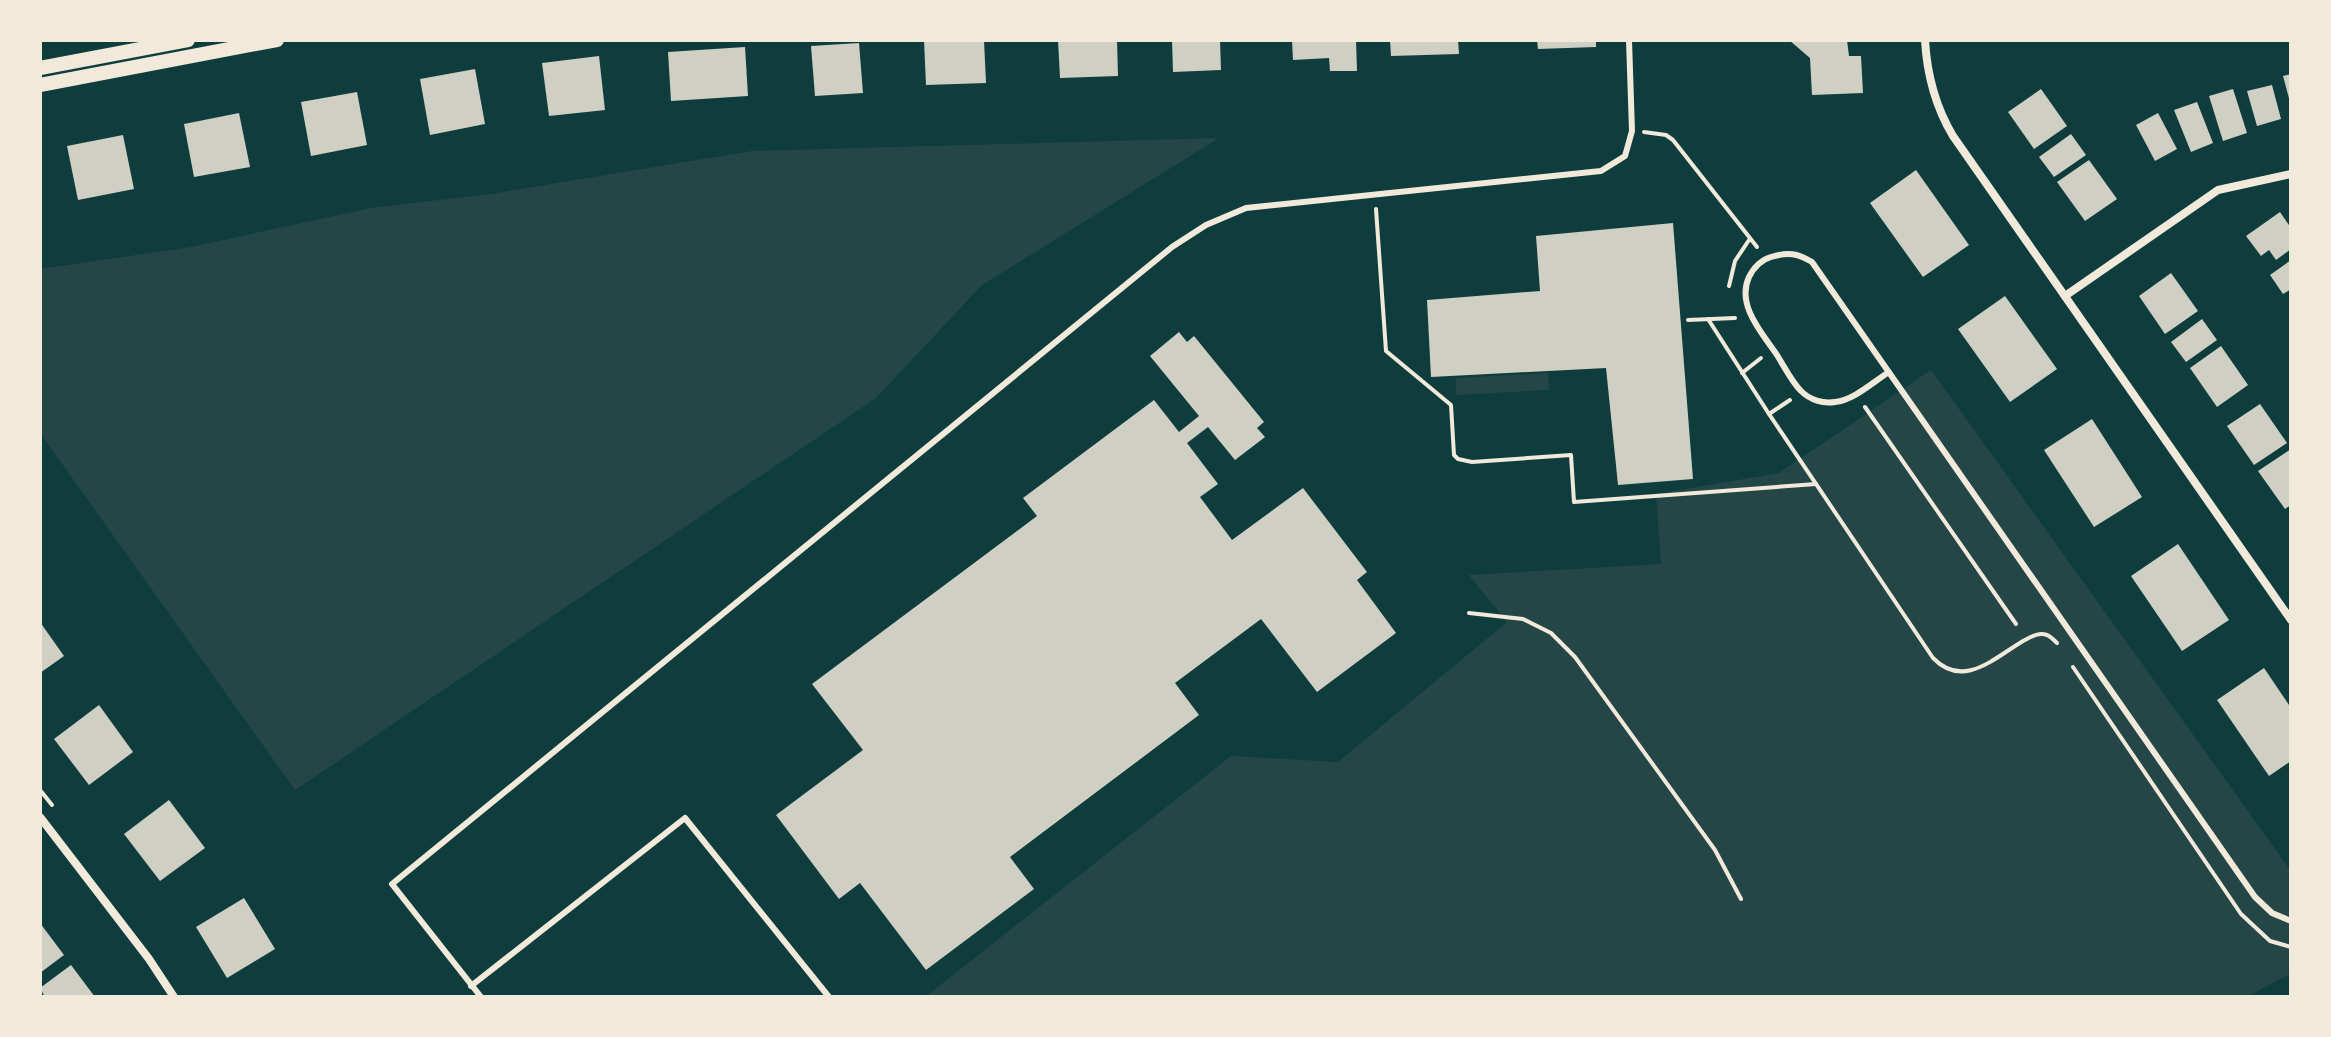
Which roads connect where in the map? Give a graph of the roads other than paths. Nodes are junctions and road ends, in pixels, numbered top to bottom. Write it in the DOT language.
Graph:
graph roads {
  1 [pos="188,40"];
  2 [pos="277,40"];
  3 [pos="1629,40"];
  4 [pos="1925,40"];
  5 [pos="40,68"];
  6 [pos="40,85"];
  7 [pos="2291,174"];
  8 [pos="2065,296"];
  9 [pos="1889,372"];
  10 [pos="2291,620"];
  11 [pos="40,817"];
  12 [pos="2291,921"];
  13 [pos="471,986"];
  14 [pos="174,997"];
  15 [pos="481,997"];
  16 [pos="829,997"];
  1 -- 5 [label="street"];
  2 -- 6 [label="street"];
  3 -- 13 [label="lane"];
  4 -- 8 [label="street"];
  7 -- 8 [label="street"];
  8 -- 10 [label="street"];
  9 -- 9 [label="lane"];
  9 -- 12 [label="lane"];
  11 -- 14 [label="street"];
  13 -- 15 [label="lane"];
  13 -- 16 [label="lane"];
}
